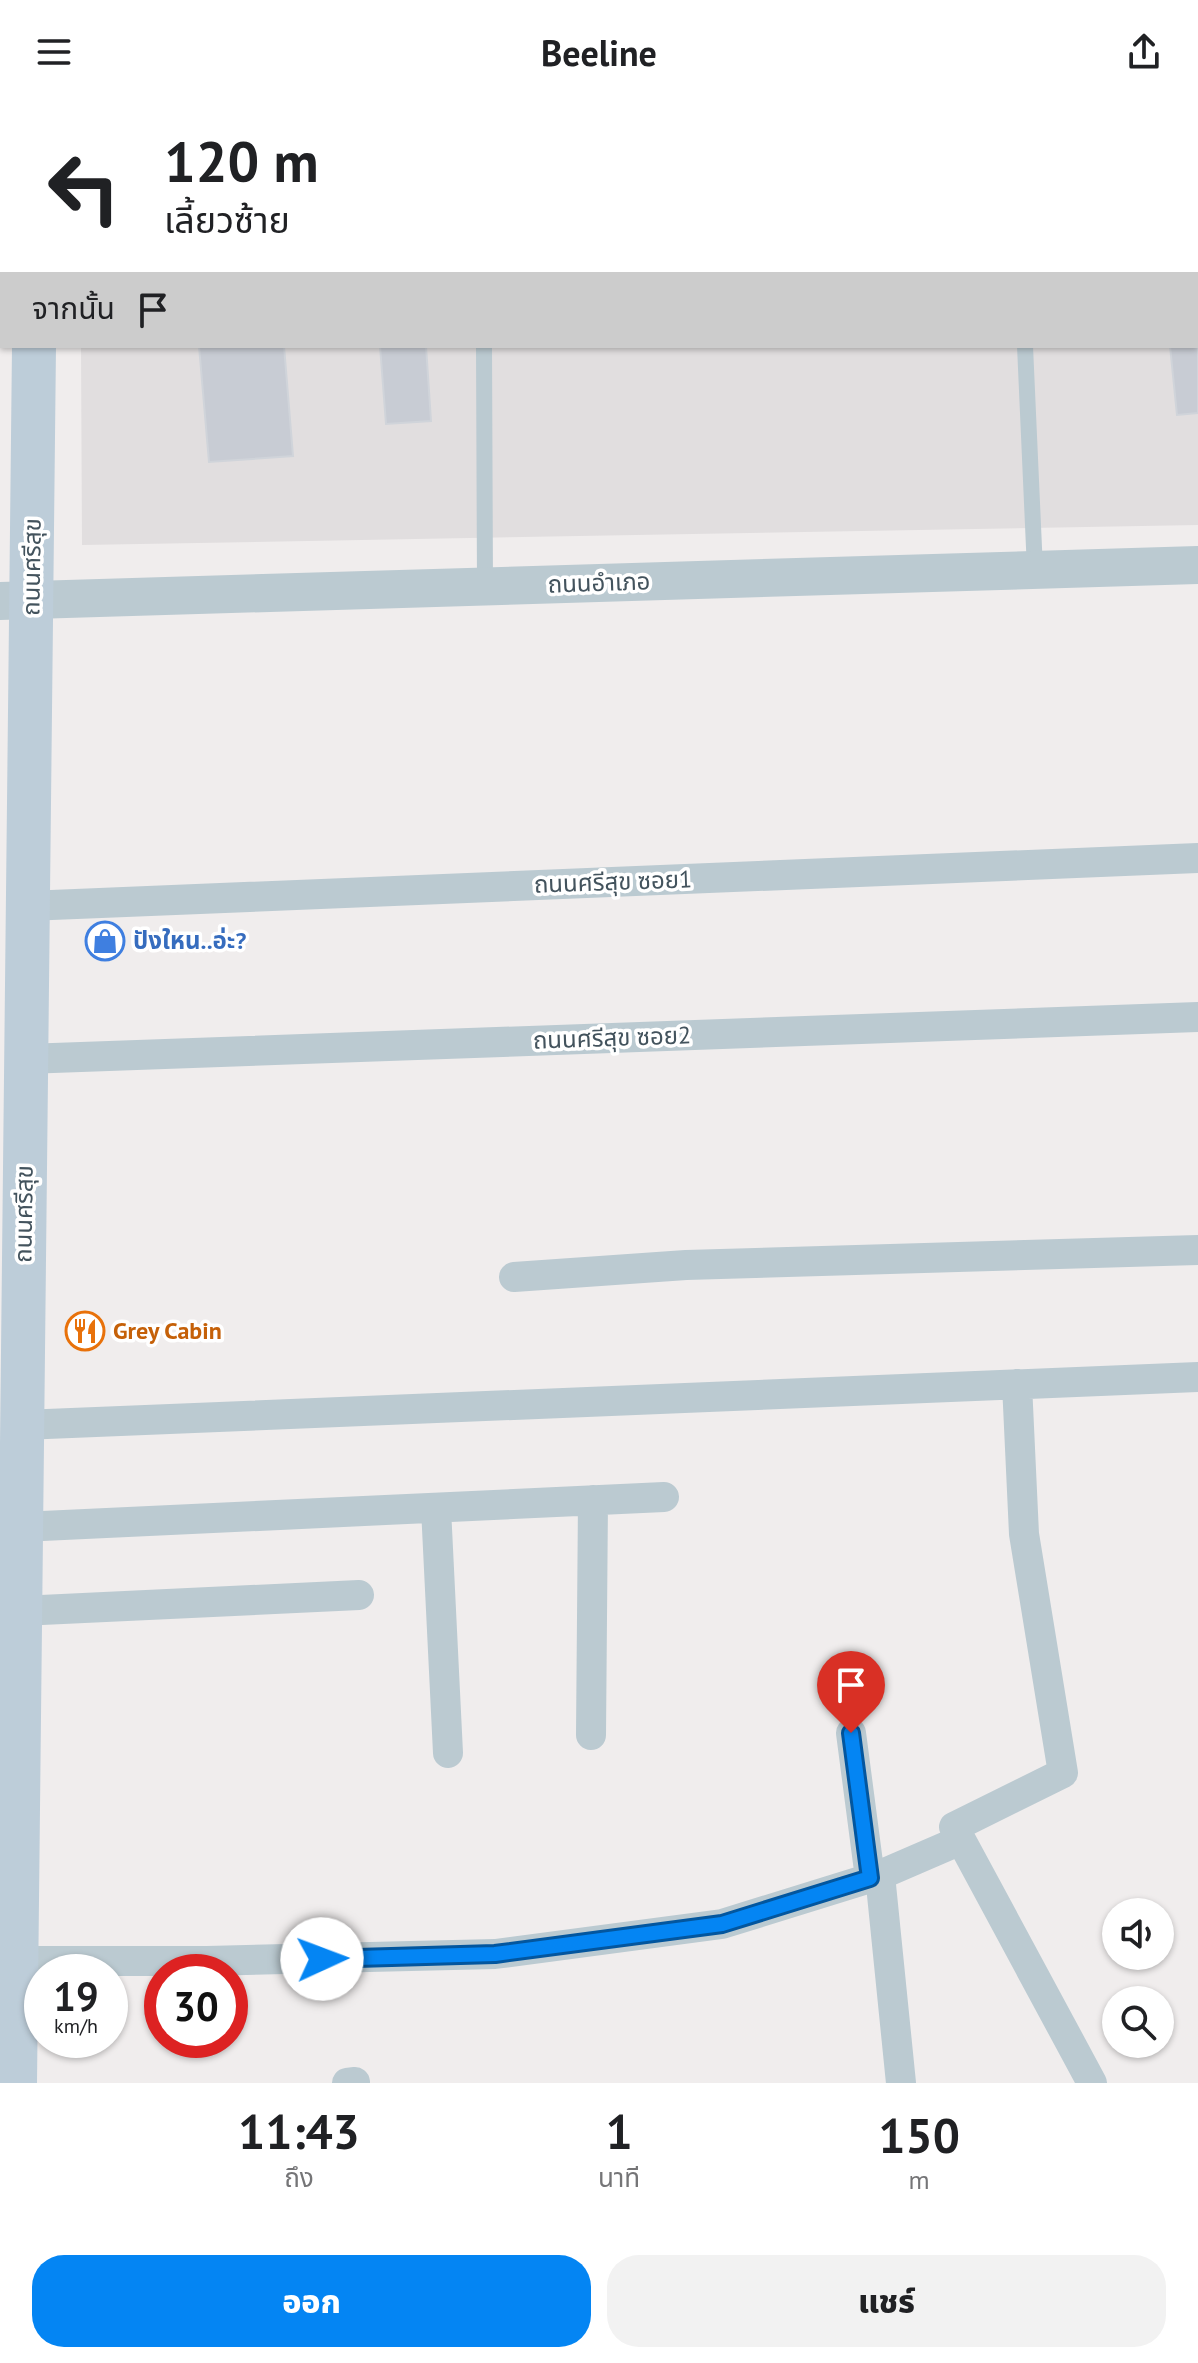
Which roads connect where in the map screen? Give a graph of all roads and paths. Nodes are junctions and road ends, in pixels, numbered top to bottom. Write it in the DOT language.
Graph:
graph roads {
  1 [pos="34,348"];
  2 [pos="484,348"];
  3 [pos="1025,348"];
  4 [pos="1198,565"];
  5 [pos="1035,570"];
  6 [pos="485,586"];
  7 [pos="16,600"];
  8 [pos="1198,858"];
  9 [pos="27,906"];
  10 [pos="1198,1017"];
  11 [pos="17,1033"];
  12 [pos="1198,1250"];
  13 [pos="514,1277"];
  14 [pos="1198,1377"];
  15 [pos="1017,1384"];
  16 [pos="11,1426"];
  17 [pos="664,1497"];
  18 [pos="593,1500"];
  19 [pos="436,1508"];
  20 [pos="21,1527"];
  21 [pos="359,1595"];
  22 [pos="10,1611"];
  23 [pos="851,1733"];
  24 [pos="591,1735"];
  25 [pos="448,1753"];
  26 [pos="961,1840"];
  27 [pos="875,1876"];
  28 [pos="16,1961"];
  29 [pos="355,2082"];
  30 [pos="15,2083"];
  31 [pos="347,2083"];
  32 [pos="901,2083"];
  33 [pos="1092,2083"];
  1 -- 7 [label="main road, ถนนศรีสุข"];
  2 -- 6 [label="lane"];
  3 -- 5 [label="lane"];
  4 -- 5 [label="street, ถนนอำเภอ"];
  5 -- 6 [label="street, ถนนอำเภอ"];
  6 -- 7 [label="street, ถนนอำเภอ"];
  7 -- 9 [label="main road, ถนนศรีสุข"];
  8 -- 9 [label="street, ถนนศรีสุข ซอย1"];
  9 -- 11 [label="main road, ถนนศรีสุข"];
  10 -- 11 [label="street, ถนนศรีสุข ซอย2"];
  11 -- 16 [label="main road, ถนนศรีสุข"];
  12 -- 13 [label="street"];
  14 -- 15 [label="street"];
  15 -- 16 [label="street"];
  15 -- 26 [label="street"];
  16 -- 20 [label="main road, ถนนศรีสุข"];
  17 -- 18 [label="street"];
  18 -- 19 [label="street"];
  18 -- 24 [label="street"];
  19 -- 20 [label="street"];
  19 -- 25 [label="street"];
  20 -- 22 [label="main road, ถนนศรีสุข"];
  21 -- 22 [label="street"];
  22 -- 28 [label="main road, ถนนศรีสุข"];
  23 -- 27 [label="street"];
  26 -- 27 [label="street"];
  26 -- 33 [label="street"];
  27 -- 28 [label="street"];
  27 -- 32 [label="street"];
  28 -- 30 [label="main road, ถนนศรีสุข"];
  29 -- 31 [label="street"];
}
